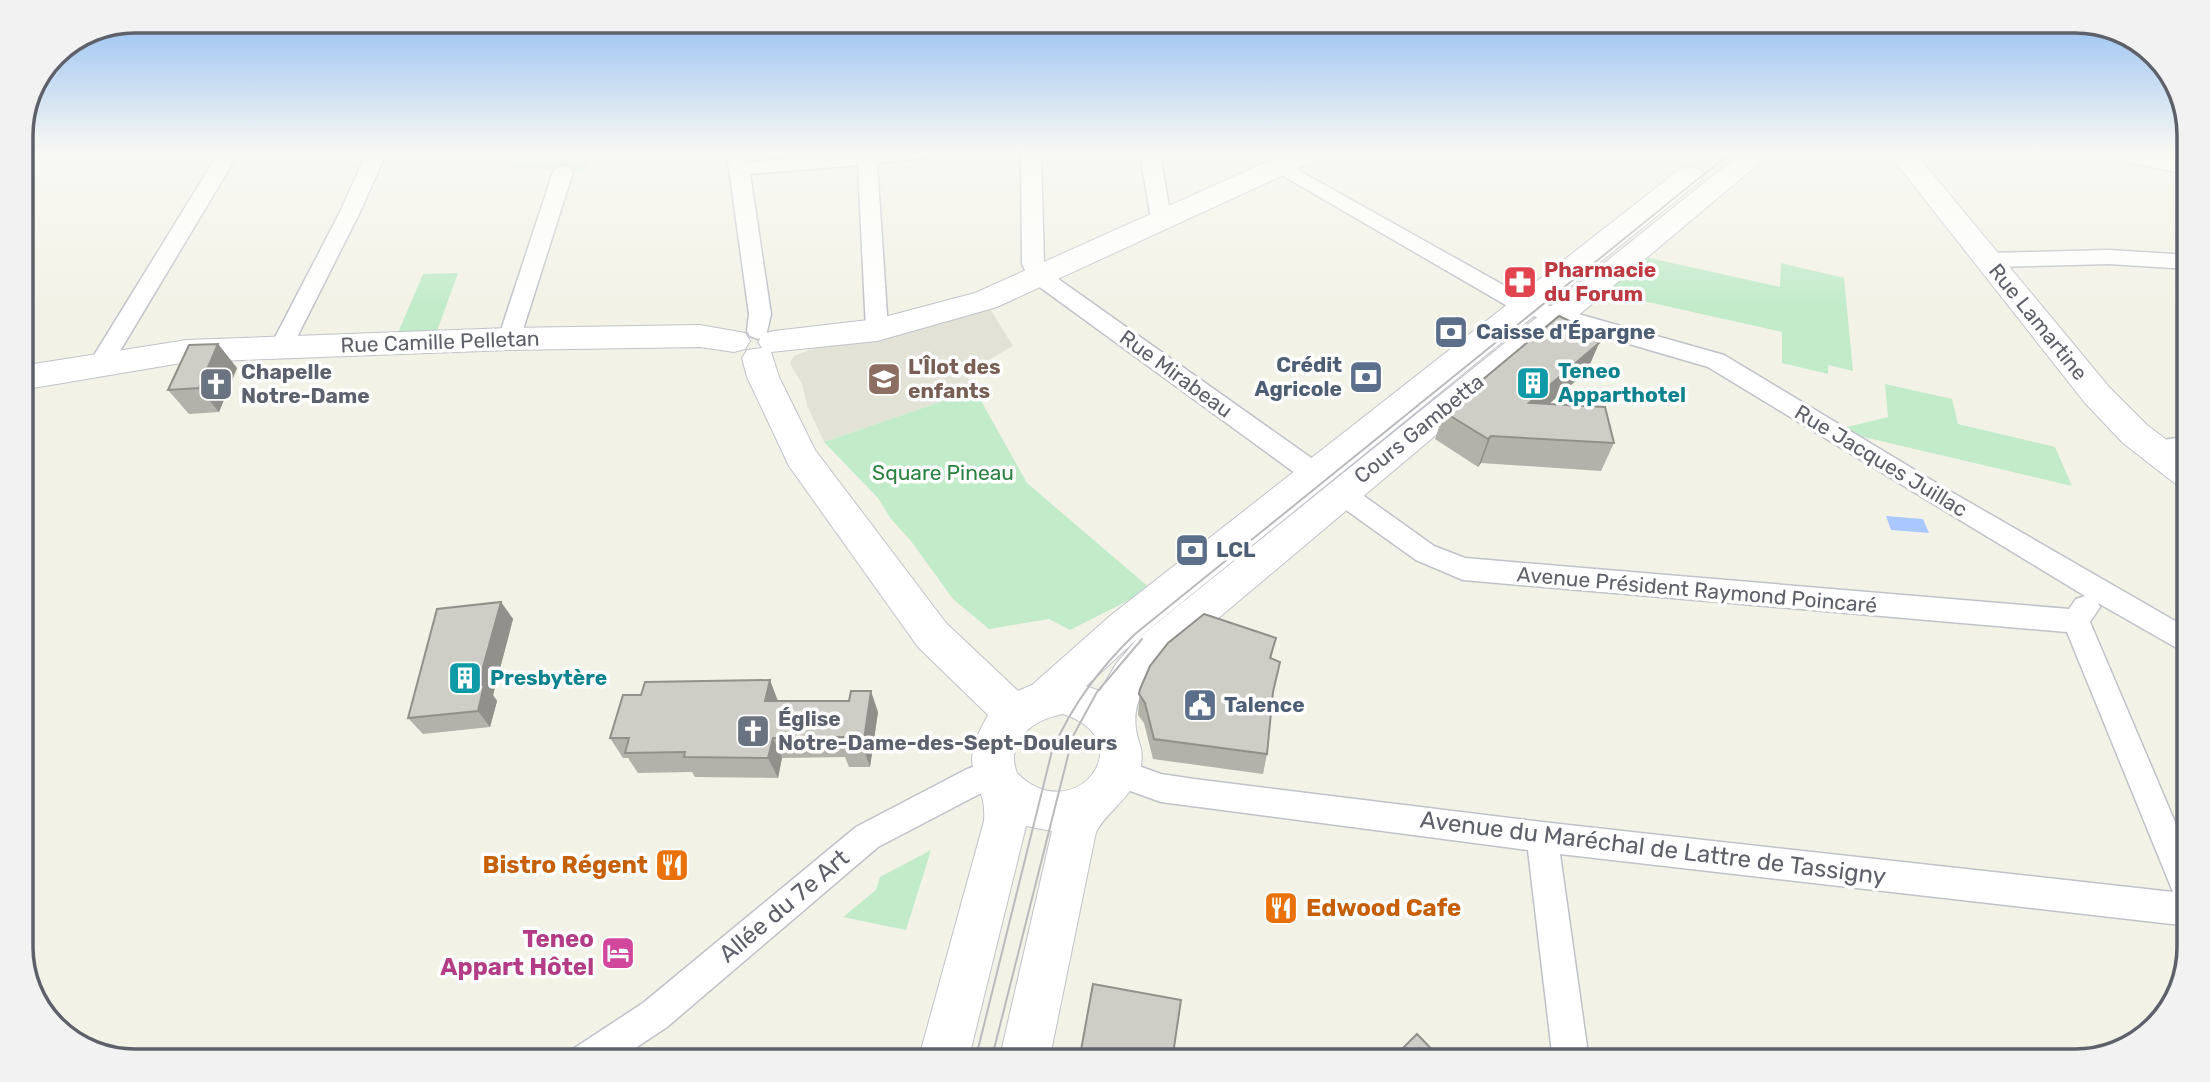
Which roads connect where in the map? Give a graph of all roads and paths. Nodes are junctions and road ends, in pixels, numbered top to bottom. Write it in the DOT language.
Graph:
graph roads {
  1 [pos="197,204"];
  2 [pos="353,204"];
  3 [pos="552,204"];
  4 [pos="744,204"];
  5 [pos="870,204"];
  6 [pos="1032,204"];
  7 [pos="1159,204"];
  8 [pos="1190,204"];
  9 [pos="1362,204"];
  10 [pos="1653,204"];
  11 [pos="1694,204"];
  12 [pos="1943,204"];
  13 [pos="1161,218"];
  14 [pos="1989,260"];
  15 [pos="2177,261"];
  16 [pos="1038,275"];
  17 [pos="1524,306"];
  18 [pos="1559,314"];
  19 [pos="877,330"];
  20 [pos="509,339"];
  21 [pos="756,343"];
  22 [pos="281,347"];
  23 [pos="100,365"];
  24 [pos="33,376"];
  25 [pos="2177,446"];
  26 [pos="2153,449"];
  27 [pos="2177,467"];
  28 [pos="1328,484"];
  29 [pos="2098,591"];
  30 [pos="2076,621"];
  31 [pos="2177,636"];
  32 [pos="1031,705"];
  33 [pos="1116,726"];
  34 [pos="1119,773"];
  35 [pos="999,780"];
  36 [pos="1087,806"];
  37 [pos="1542,836"];
  38 [pos="2177,864"];
  39 [pos="2177,909"];
  40 [pos="603,1049"];
  41 [pos="946,1049"];
  42 [pos="1027,1049"];
  43 [pos="1569,1049"];
  1 -- 23 [label="street"];
  2 -- 22 [label="street"];
  3 -- 20 [label="street"];
  4 -- 21 [label="street"];
  5 -- 19 [label="street"];
  6 -- 16 [label="street"];
  7 -- 13 [label="street"];
  8 -- 13 [label="main road, Rue Camille Pelletan"];
  9 -- 17 [label="street, Rue Jacques Juillac"];
  10 -- 17 [label="main road, Cours Gambetta"];
  11 -- 18 [label="main road, Cours Gambetta"];
  12 -- 14 [label="main road, Rue Lamartine"];
  13 -- 16 [label="main road, Rue Camille Pelletan"];
  14 -- 15 [label="street"];
  14 -- 26 [label="main road, Rue Lamartine"];
  16 -- 19 [label="main road, Rue Camille Pelletan"];
  16 -- 28 [label="street, Rue Mirabeau"];
  17 -- 18 [label="street, Rue Jacques Juillac"];
  17 -- 28 [label="main road, Cours Gambetta"];
  18 -- 28 [label="main road, Cours Gambetta"];
  18 -- 29 [label="street, Rue Jacques Juillac"];
  19 -- 21 [label="main road, Rue Camille Pelletan"];
  20 -- 21 [label="main road, Rue Camille Pelletan"];
  20 -- 22 [label="main road, Rue Camille Pelletan"];
  21 -- 32 [label="main road"];
  22 -- 23 [label="main road, Rue Camille Pelletan"];
  23 -- 24 [label="main road, Rue Camille Pelletan"];
  25 -- 26 [label="street"];
  26 -- 27 [label="main road, Rue Lamartine"];
  28 -- 30 [label="street, Avenue Président Raymond Poincaré"];
  28 -- 32 [label="main road, Cours Gambetta"];
  28 -- 33 [label="main road, Cours Gambetta"];
  29 -- 30 [label="street"];
  29 -- 31 [label="street, Rue Jacques Juillac"];
  30 -- 38 [label="street"];
  32 -- 33 [label="main road"];
  32 -- 35 [label="main road"];
  33 -- 34 [label="main road"];
  34 -- 36 [label="main road"];
  34 -- 37 [label="street, Avenue du Maréchal de Lattre de Tassigny"];
  35 -- 36 [label="main road"];
  35 -- 40 [label="street, Allée du 7e Art"];
  35 -- 41 [label="main road"];
  36 -- 42 [label="main road"];
  37 -- 39 [label="street, Avenue du Maréchal de Lattre de Tassigny"];
  37 -- 43 [label="street"];
}
